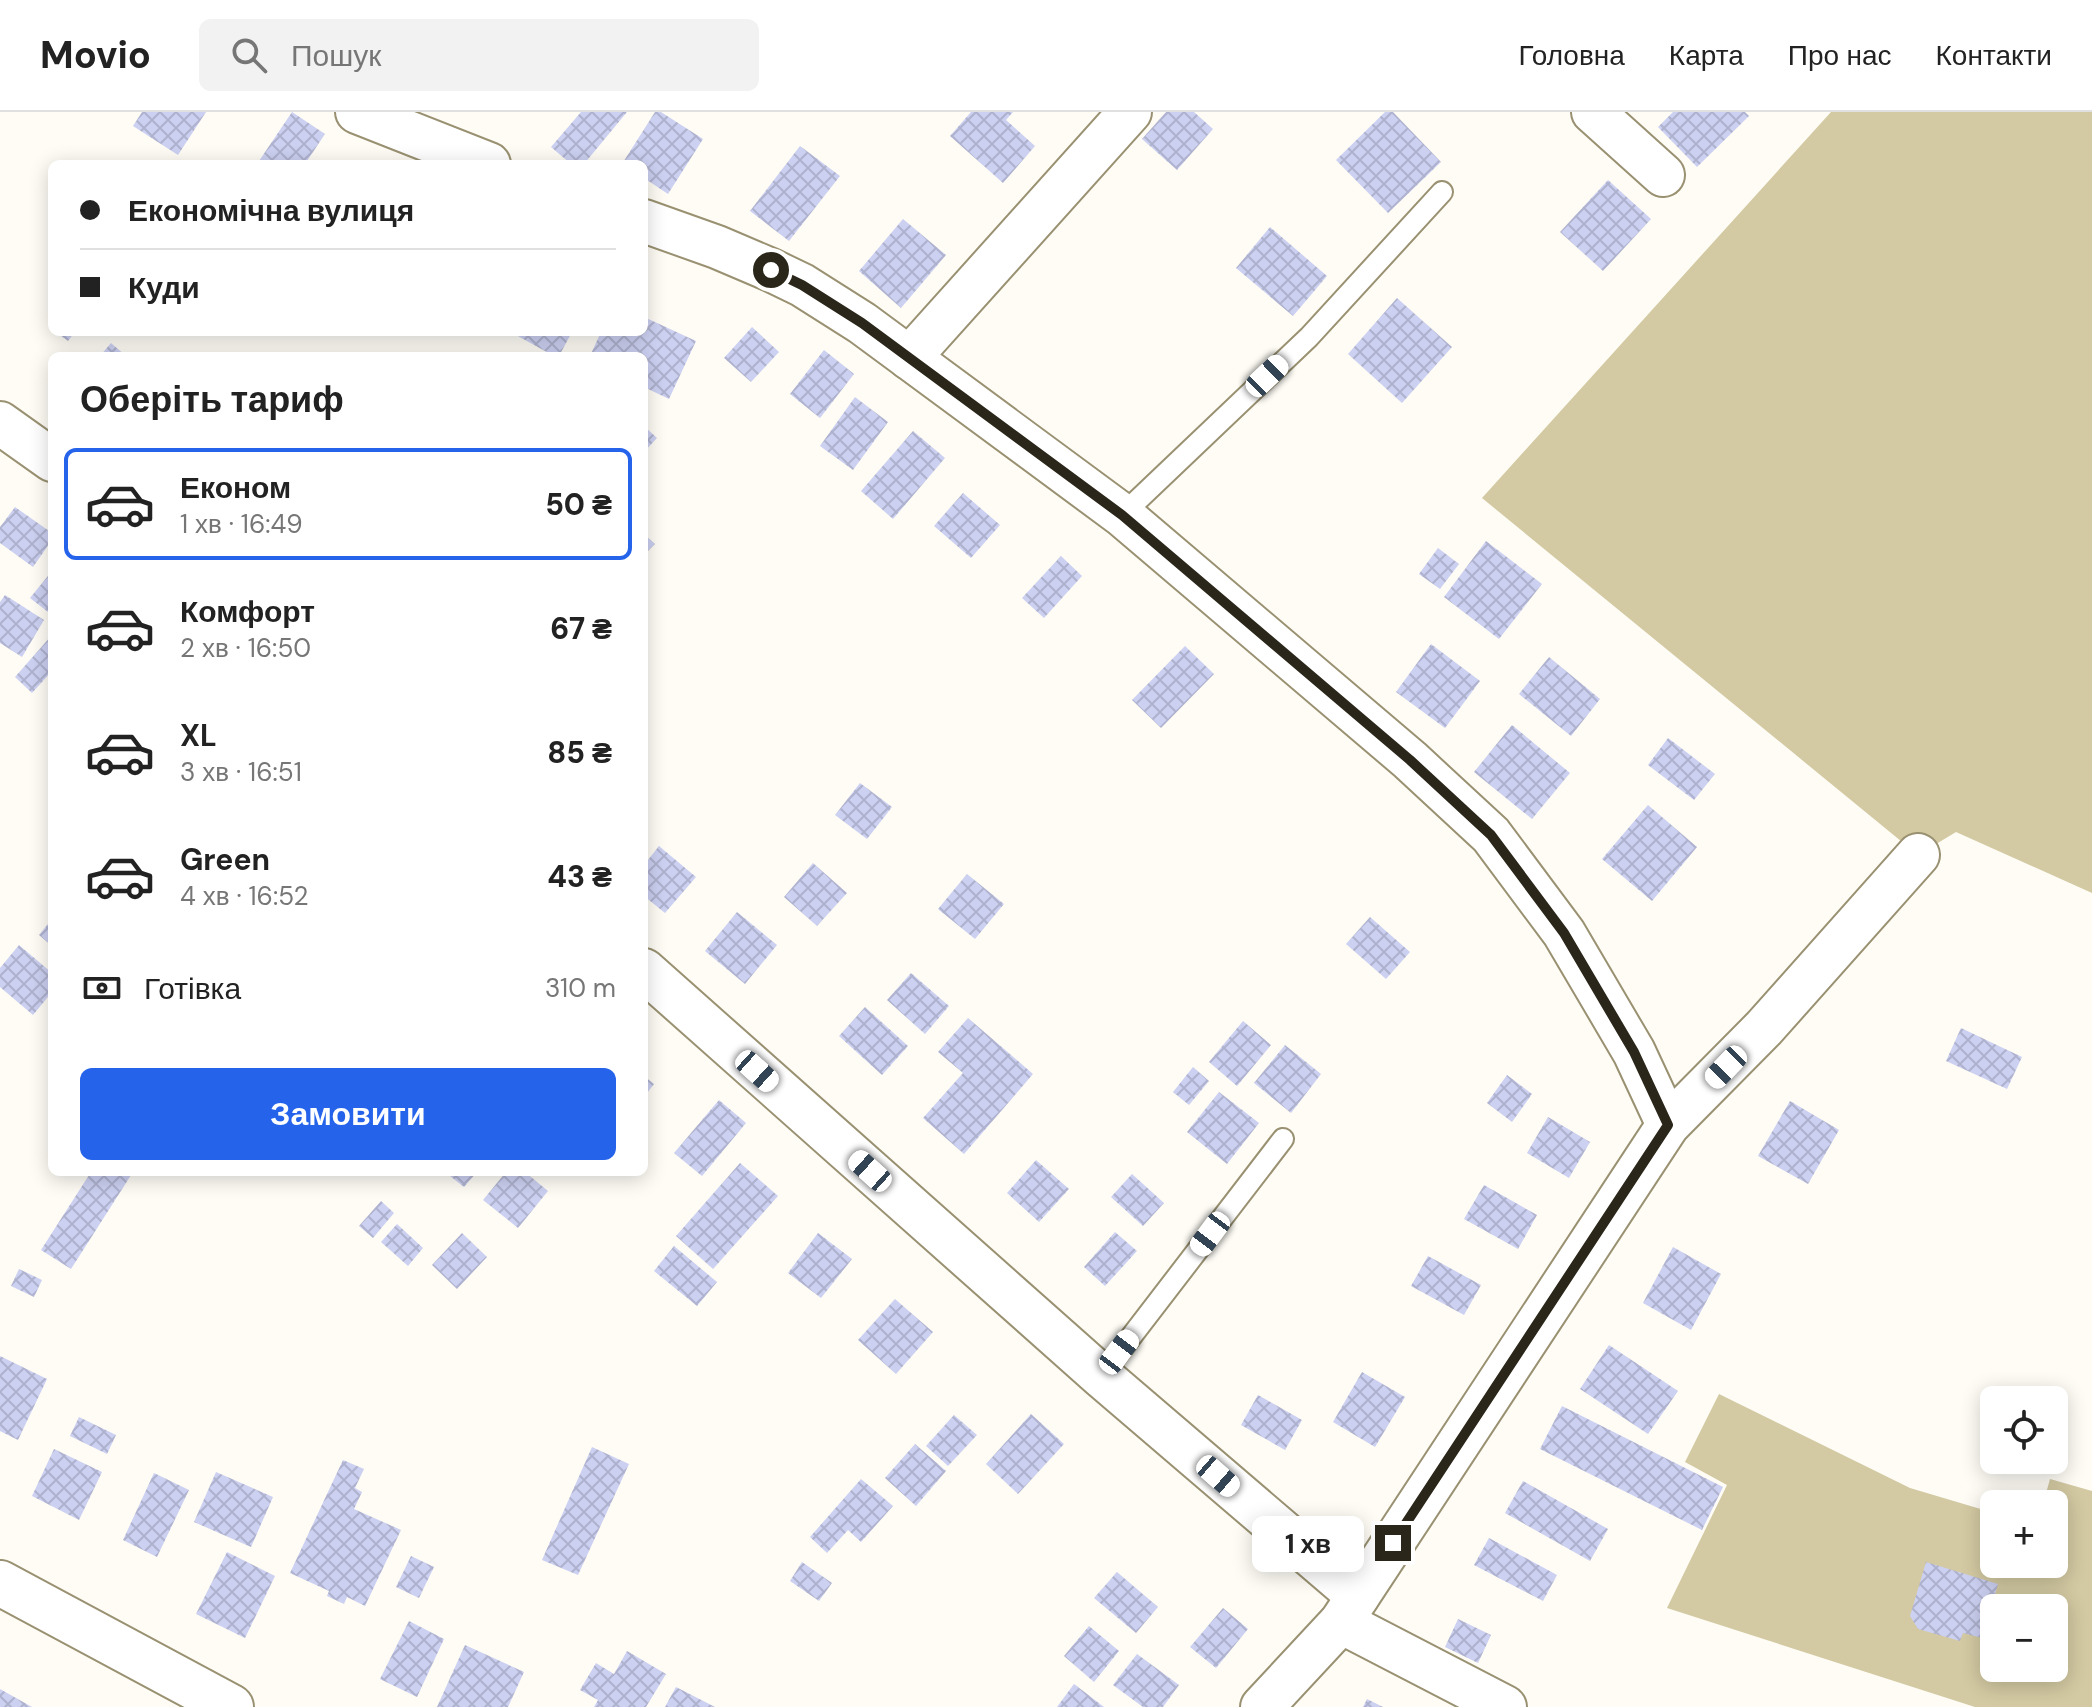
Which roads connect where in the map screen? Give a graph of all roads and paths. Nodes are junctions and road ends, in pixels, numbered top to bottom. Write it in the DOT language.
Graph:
graph roads {
  1 [pos="357,112"];
  2 [pos="1130,112"];
  3 [pos="1593,112"];
  4 [pos="479,160"];
  5 [pos="1663,175"];
  6 [pos="1442,192"];
  7 [pos="648,222"];
  8 [pos="909,358"];
  9 [pos="0,423"];
  10 [pos="48,457"];
  11 [pos="1122,515"];
  12 [pos="1918,855"];
  13 [pos="648,974"];
  14 [pos="1668,1125"];
  15 [pos="1283,1139"];
  16 [pos="1101,1376"];
  17 [pos="0,1583"];
  18 [pos="1350,1609"];
  19 [pos="231,1707"];
  20 [pos="1262,1707"];
  21 [pos="1505,1707"];
  1 -- 4 [label="street"];
  2 -- 8 [label="street"];
  3 -- 5 [label="street"];
  6 -- 11 [label="lane"];
  7 -- 8 [label="street"];
  8 -- 11 [label="street"];
  9 -- 10 [label="street"];
  11 -- 14 [label="street"];
  12 -- 14 [label="street"];
  13 -- 16 [label="street"];
  14 -- 18 [label="street"];
  15 -- 16 [label="lane"];
  16 -- 18 [label="street"];
  17 -- 19 [label="street"];
  18 -- 20 [label="street"];
  18 -- 21 [label="street"];
}
